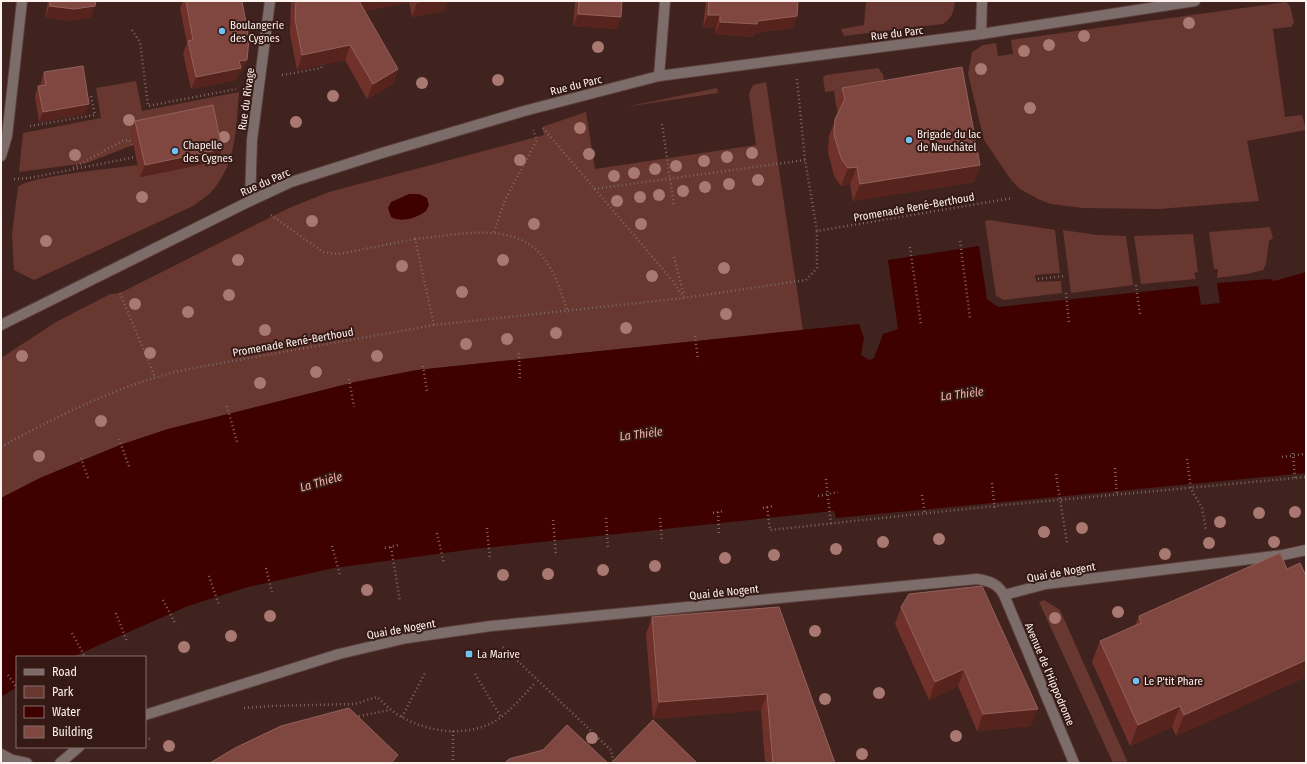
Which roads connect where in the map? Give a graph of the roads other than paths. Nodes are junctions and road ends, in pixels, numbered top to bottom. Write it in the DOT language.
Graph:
graph roads {
  1 [pos="22,1"];
  2 [pos="270,1"];
  3 [pos="665,1"];
  4 [pos="982,1"];
  5 [pos="1195,1"];
  6 [pos="981,34"];
  7 [pos="659,76"];
  8 [pos="1,156"];
  9 [pos="250,201"];
  10 [pos="2,322"];
  11 [pos="1306,550"];
  12 [pos="1004,595"];
  13 [pos="146,715"];
  14 [pos="78,748"];
  15 [pos="1,754"];
  16 [pos="7,762"];
  17 [pos="27,763"];
  18 [pos="60,763"];
  19 [pos="1074,763"];
  1 -- 8 [label="street"];
  2 -- 9 [label="street, Rue du Rivage"];
  3 -- 7 [label="street"];
  4 -- 6 [label="street"];
  5 -- 6 [label="street, Rue du Parc"];
  6 -- 7 [label="street, Rue du Parc"];
  7 -- 9 [label="street, Rue du Parc"];
  9 -- 10 [label="street, Rue du Parc"];
  11 -- 12 [label="street, Quai de Nogent"];
  12 -- 13 [label="street, Quai de Nogent"];
  12 -- 19 [label="street, Avenue de l'Hippodrome"];
  14 -- 18 [label="street"];
  15 -- 16 [label="street"];
  16 -- 17 [label="street"];
}
